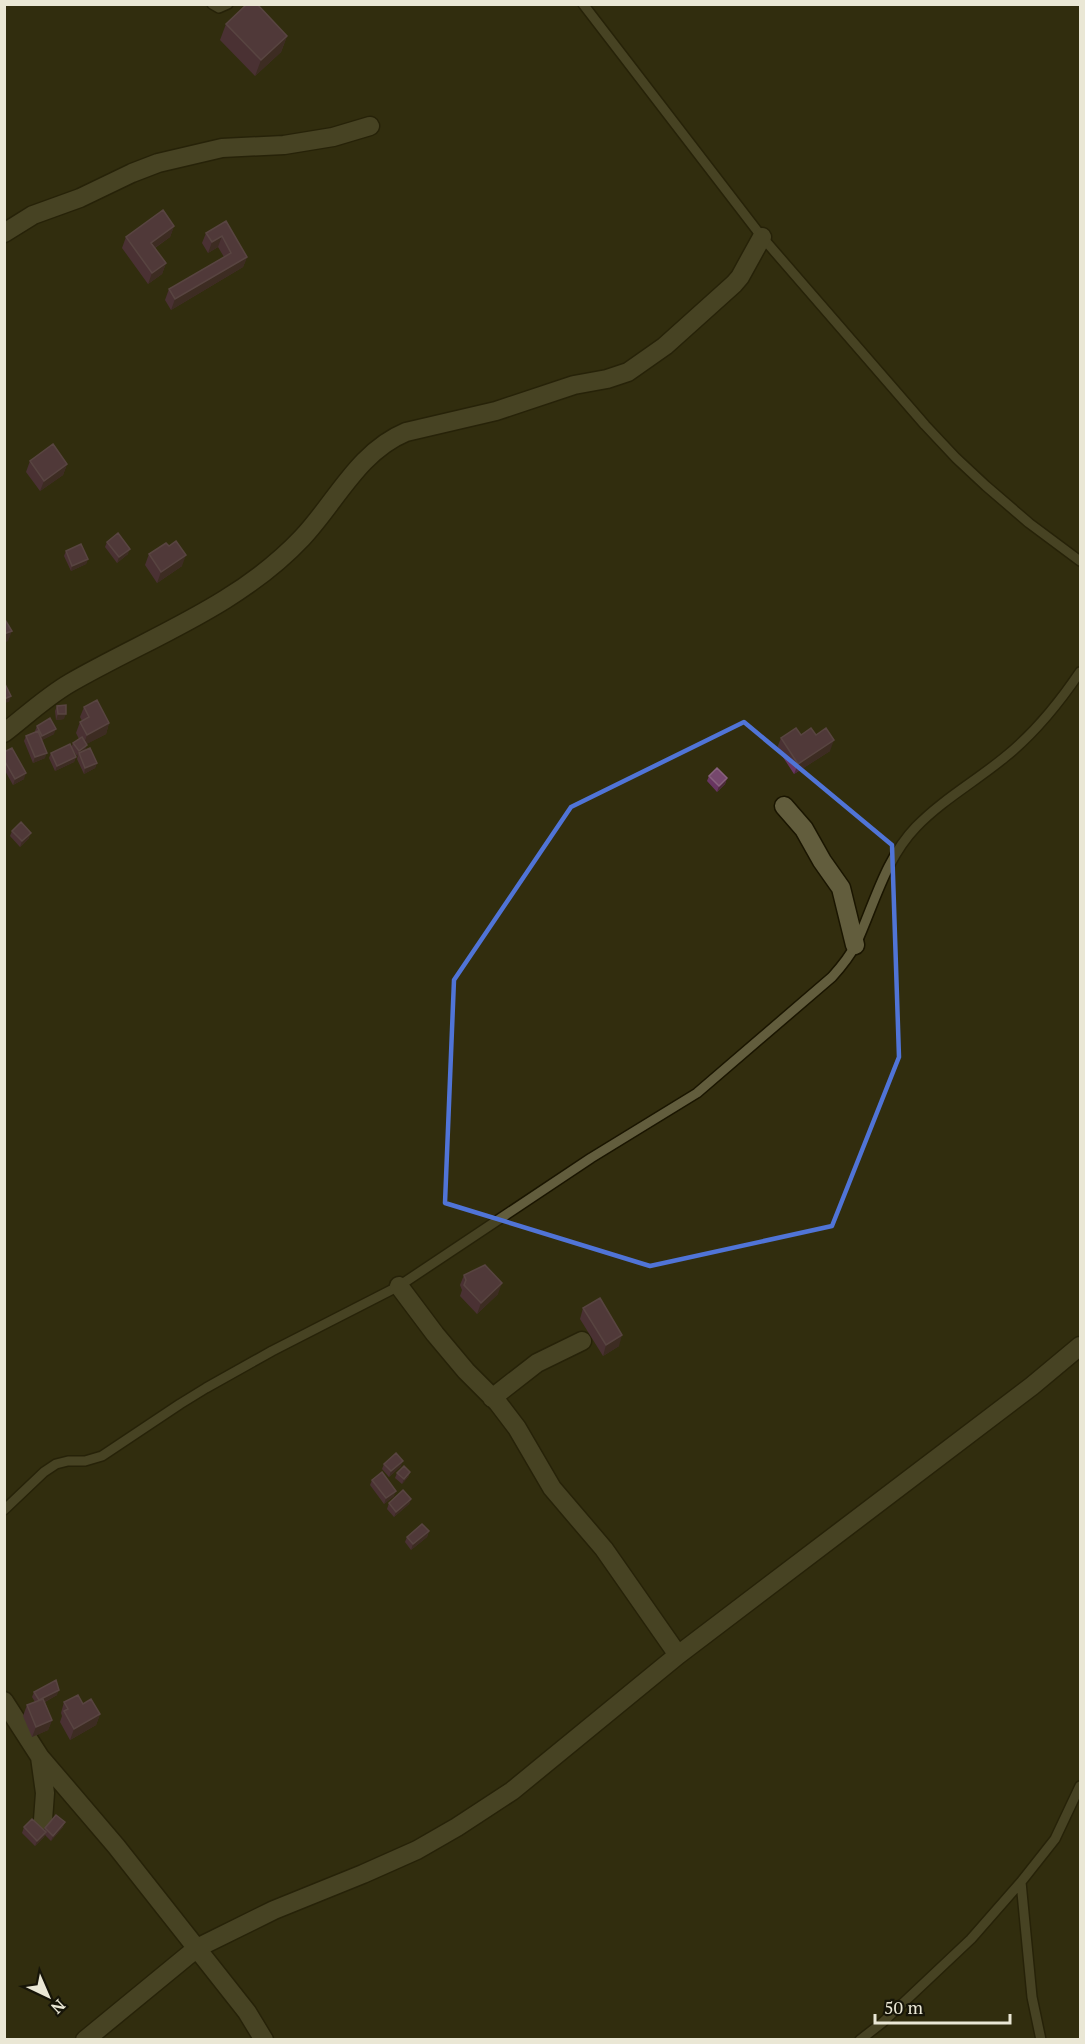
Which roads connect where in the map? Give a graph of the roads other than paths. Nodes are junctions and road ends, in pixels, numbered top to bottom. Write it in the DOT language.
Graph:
graph roads {
  1 [pos="212,4"];
  2 [pos="228,4"];
  3 [pos="583,4"];
  4 [pos="370,126"];
  5 [pos="4,233"];
  6 [pos="762,237"];
  7 [pos="1080,561"];
  8 [pos="1080,672"];
  9 [pos="4,733"];
  10 [pos="784,806"];
  11 [pos="855,945"];
  12 [pos="399,1286"];
  13 [pos="582,1341"];
  14 [pos="1080,1346"];
  15 [pos="492,1398"];
  16 [pos="4,1510"];
  17 [pos="678,1655"];
  18 [pos="4,1701"];
  19 [pos="40,1757"];
  20 [pos="1080,1786"];
  21 [pos="42,1820"];
  22 [pos="1021,1882"];
  23 [pos="197,1948"];
  24 [pos="85,2040"];
  25 [pos="264,2040"];
  26 [pos="860,2040"];
  27 [pos="1041,2040"];
  1 -- 2 [label="lane"];
  3 -- 6 [label="lane"];
  4 -- 5 [label="street"];
  6 -- 7 [label="lane"];
  6 -- 9 [label="street"];
  8 -- 11 [label="lane"];
  10 -- 11 [label="street"];
  11 -- 12 [label="lane"];
  12 -- 15 [label="street"];
  12 -- 16 [label="lane"];
  13 -- 15 [label="street"];
  14 -- 17 [label="street"];
  15 -- 17 [label="street"];
  17 -- 23 [label="street"];
  18 -- 19 [label="street"];
  19 -- 21 [label="street"];
  19 -- 23 [label="street"];
  20 -- 22 [label="lane"];
  22 -- 26 [label="lane"];
  22 -- 27 [label="lane"];
  23 -- 24 [label="street"];
  23 -- 25 [label="street"];
}
